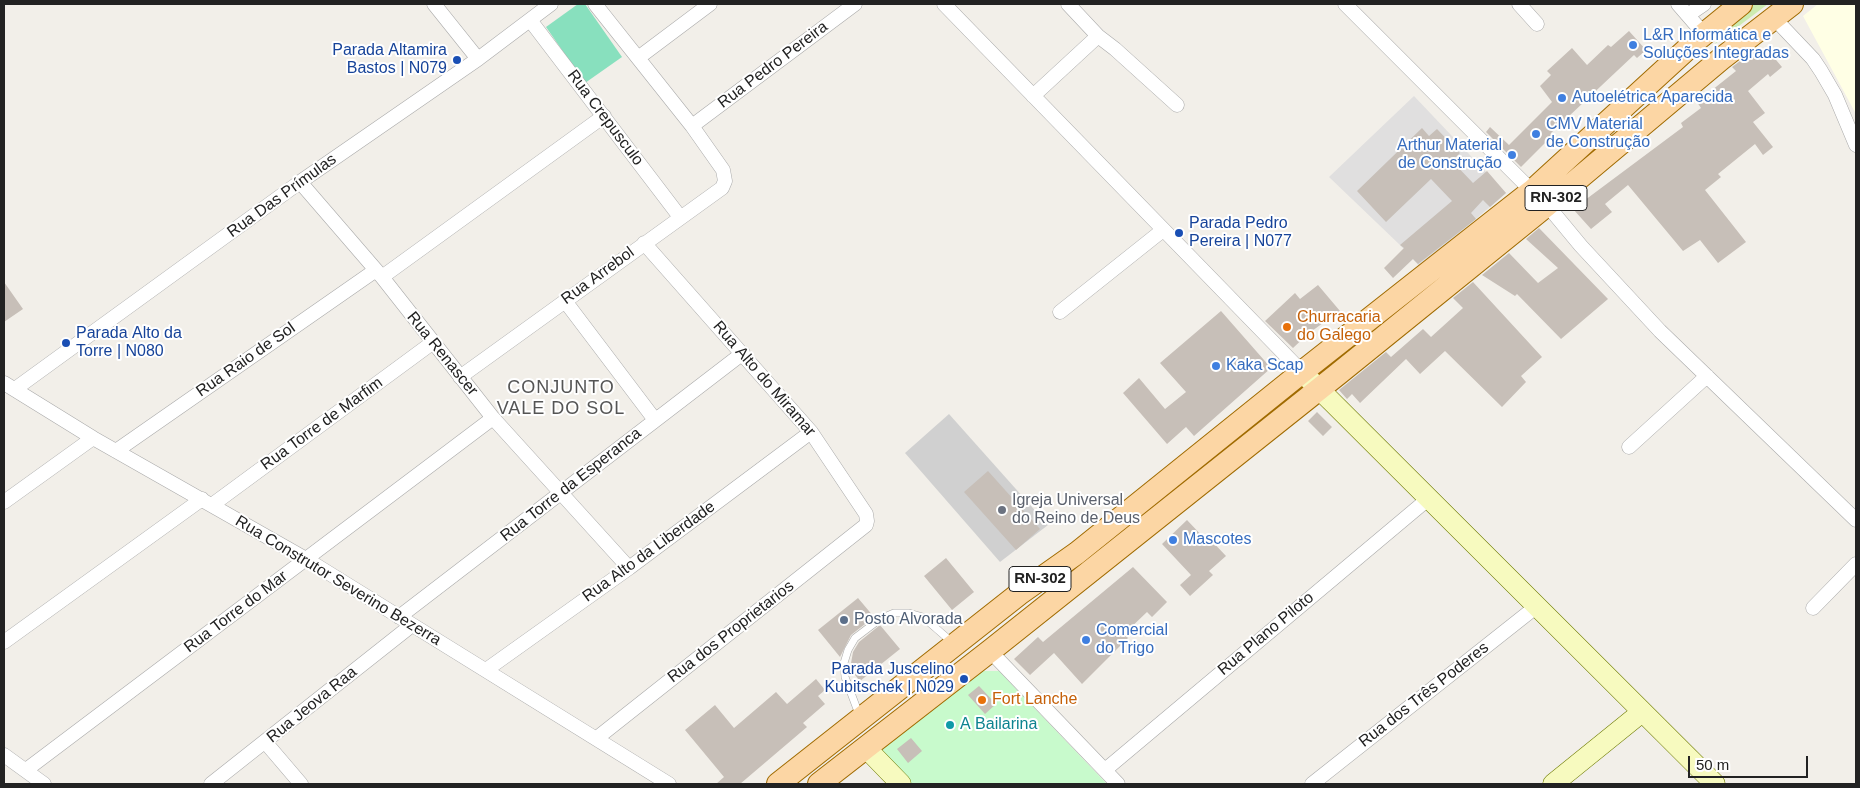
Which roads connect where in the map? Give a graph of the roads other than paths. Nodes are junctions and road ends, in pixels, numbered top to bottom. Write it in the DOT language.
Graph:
graph roads {
  1 [pos="434,4"];
  2 [pos="550,4"];
  3 [pos="595,4"];
  4 [pos="710,4"];
  5 [pos="855,4"];
  6 [pos="944,4"];
  7 [pos="1068,4"];
  8 [pos="1345,4"];
  9 [pos="1519,4"];
  10 [pos="1678,4"];
  11 [pos="1704,4"];
  12 [pos="1792,4"];
  13 [pos="1738,7"];
  14 [pos="1688,15"];
  15 [pos="1774,18"];
  16 [pos="530,20"];
  17 [pos="1537,24"];
  18 [pos="1704,34"];
  19 [pos="1098,36"];
  20 [pos="638,58"];
  21 [pos="478,59"];
  22 [pos="1033,96"];
  23 [pos="1177,105"];
  24 [pos="1666,105"];
  25 [pos="604,116"];
  26 [pos="692,126"];
  27 [pos="1856,145"];
  28 [pos="300,182"];
  29 [pos="1540,198"];
  30 [pos="680,217"];
  31 [pos="1164,230"];
  32 [pos="644,243"];
  33 [pos="379,274"];
  34 [pos="565,301"];
  35 [pos="1060,312"];
  36 [pos="432,343"];
  37 [pos="743,353"];
  38 [pos="1302,372"];
  39 [pos="1707,376"];
  40 [pos="460,377"];
  41 [pos="9,386"];
  42 [pos="1318,389"];
  43 [pos="493,418"];
  44 [pos="655,420"];
  45 [pos="811,432"];
  46 [pos="93,438"];
  47 [pos="1629,447"];
  48 [pos="116,451"];
  49 [pos="560,494"];
  50 [pos="1428,498"];
  51 [pos="4,502"];
  52 [pos="207,502"];
  53 [pos="1856,520"];
  54 [pos="866,525"];
  55 [pos="306,559"];
  56 [pos="1856,564"];
  57 [pos="629,568"];
  58 [pos="1019,594"];
  59 [pos="1536,606"];
  60 [pos="1813,608"];
  61 [pos="399,617"];
  62 [pos="412,625"];
  63 [pos="4,642"];
  64 [pos="955,645"];
  65 [pos="990,651"];
  66 [pos="928,666"];
  67 [pos="486,670"];
  68 [pos="1642,712"];
  69 [pos="860,718"];
  70 [pos="597,738"];
  71 [pos="266,743"];
  72 [pos="867,749"];
  73 [pos="4,755"];
  74 [pos="26,770"];
  75 [pos="1105,770"];
  76 [pos="1710,783"];
  77 [pos="44,784"];
  78 [pos="211,784"];
  79 [pos="301,784"];
  80 [pos="669,784"];
  81 [pos="778,784"];
  82 [pos="819,784"];
  83 [pos="901,784"];
  84 [pos="1118,784"];
  85 [pos="1312,784"];
  86 [pos="1553,784"];
  1 -- 21 [label="street"];
  2 -- 16 [label="street, Rua Das Prímulas"];
  3 -- 20 [label="street"];
  4 -- 20 [label="street"];
  5 -- 26 [label="street, Rua Pedro Pereira"];
  6 -- 22 [label="street"];
  7 -- 19 [label="street"];
  8 -- 29 [label="street"];
  9 -- 17 [label="street"];
  10 -- 14 [label="street"];
  11 -- 14 [label="street"];
  12 -- 15 [label="main road, RN-302"];
  13 -- 18 [label="main road, RN-302"];
  13 -- 24 [label="main road"];
  14 -- 18 [label="street"];
  15 -- 24 [label="main road, RN-302"];
  15 -- 27 [label="street"];
  16 -- 21 [label="street, Rua Das Prímulas"];
  16 -- 25 [label="street, Rua Crepusculo"];
  18 -- 29 [label="main road, RN-302"];
  19 -- 22 [label="street"];
  19 -- 23 [label="street"];
  20 -- 26 [label="street"];
  21 -- 28 [label="street, Rua Das Prímulas"];
  22 -- 31 [label="street"];
  24 -- 29 [label="main road, RN-302"];
  25 -- 30 [label="street, Rua Crepusculo"];
  25 -- 33 [label="street, Rua Raio de Sol"];
  26 -- 30 [label="street, Rua Arrebol"];
  28 -- 33 [label="street, Rua Renascer"];
  28 -- 41 [label="street, Rua Das Prímulas"];
  29 -- 38 [label="main road, RN-302"];
  29 -- 39 [label="street"];
  29 -- 42 [label="main road, RN-302"];
  30 -- 32 [label="street, Rua Arrebol"];
  31 -- 35 [label="street"];
  31 -- 38 [label="street"];
  32 -- 34 [label="street, Rua Arrebol"];
  32 -- 37 [label="street, Rua Alto do Miramar"];
  33 -- 36 [label="street, Rua Renascer"];
  33 -- 48 [label="street, Rua Raio de Sol"];
  34 -- 40 [label="street, Rua Arrebol"];
  34 -- 44 [label="street"];
  36 -- 40 [label="street, Rua Renascer"];
  36 -- 52 [label="street, Rua Torre de Marfim"];
  37 -- 44 [label="street, Rua Torre da Esperanca"];
  37 -- 45 [label="street, Rua Alto do Miramar"];
  38 -- 42 [label="main road"];
  38 -- 58 [label="main road, RN-302"];
  39 -- 47 [label="street"];
  39 -- 53 [label="street"];
  40 -- 43 [label="street, Rua Renascer"];
  41 -- 46 [label="street, Rua Construtor Severino Bezerra"];
  42 -- 50 [label="main road"];
  42 -- 65 [label="main road, RN-302"];
  43 -- 49 [label="street, Rua Renascer"];
  43 -- 55 [label="street, Rua Torre do Mar"];
  44 -- 49 [label="street, Rua Torre da Esperanca"];
  45 -- 54 [label="street, Rua Alto do Miramar"];
  45 -- 57 [label="street, Rua Alto da Liberdade"];
  46 -- 48 [label="street, Rua Construtor Severino Bezerra"];
  46 -- 51 [label="street"];
  48 -- 52 [label="street, Rua Construtor Severino Bezerra"];
  49 -- 57 [label="street, Rua Renascer"];
  49 -- 61 [label="street, Rua Torre da Esperanca"];
  50 -- 59 [label="main road"];
  50 -- 75 [label="street, Rua Plano Piloto"];
  52 -- 55 [label="street, Rua Construtor Severino Bezerra"];
  52 -- 63 [label="street, Rua Torre de Marfim"];
  54 -- 70 [label="street, Rua dos Proprietarios"];
  55 -- 61 [label="street, Rua Construtor Severino Bezerra"];
  55 -- 74 [label="street, Rua Torre do Mar"];
  56 -- 60 [label="street"];
  57 -- 67 [label="street, Rua Alto da Liberdade"];
  58 -- 64 [label="main road, RN-302"];
  58 -- 65 [label="main road"];
  59 -- 68 [label="main road"];
  59 -- 85 [label="street, Rua dos Três Poderes"];
  61 -- 62 [label="street, Rua Construtor Severino Bezerra"];
  62 -- 67 [label="street, Rua Construtor Severino Bezerra"];
  62 -- 71 [label="street, Rua Jeova Raa"];
  64 -- 66 [label="main road, RN-302"];
  64 -- 69 [label="lane"];
  65 -- 72 [label="main road, RN-302"];
  65 -- 75 [label="street"];
  66 -- 69 [label="main road, RN-302"];
  66 -- 72 [label="main road"];
  67 -- 70 [label="street, Rua Construtor Severino Bezerra"];
  68 -- 76 [label="main road"];
  68 -- 86 [label="main road"];
  69 -- 81 [label="main road, RN-302"];
  70 -- 80 [label="street, Rua Construtor Severino Bezerra"];
  71 -- 78 [label="street, Rua Jeova Raa"];
  71 -- 79 [label="street"];
  72 -- 82 [label="main road, RN-302"];
  72 -- 83 [label="main road"];
  73 -- 74 [label="street"];
  74 -- 77 [label="street"];
  75 -- 84 [label="street"];
}
